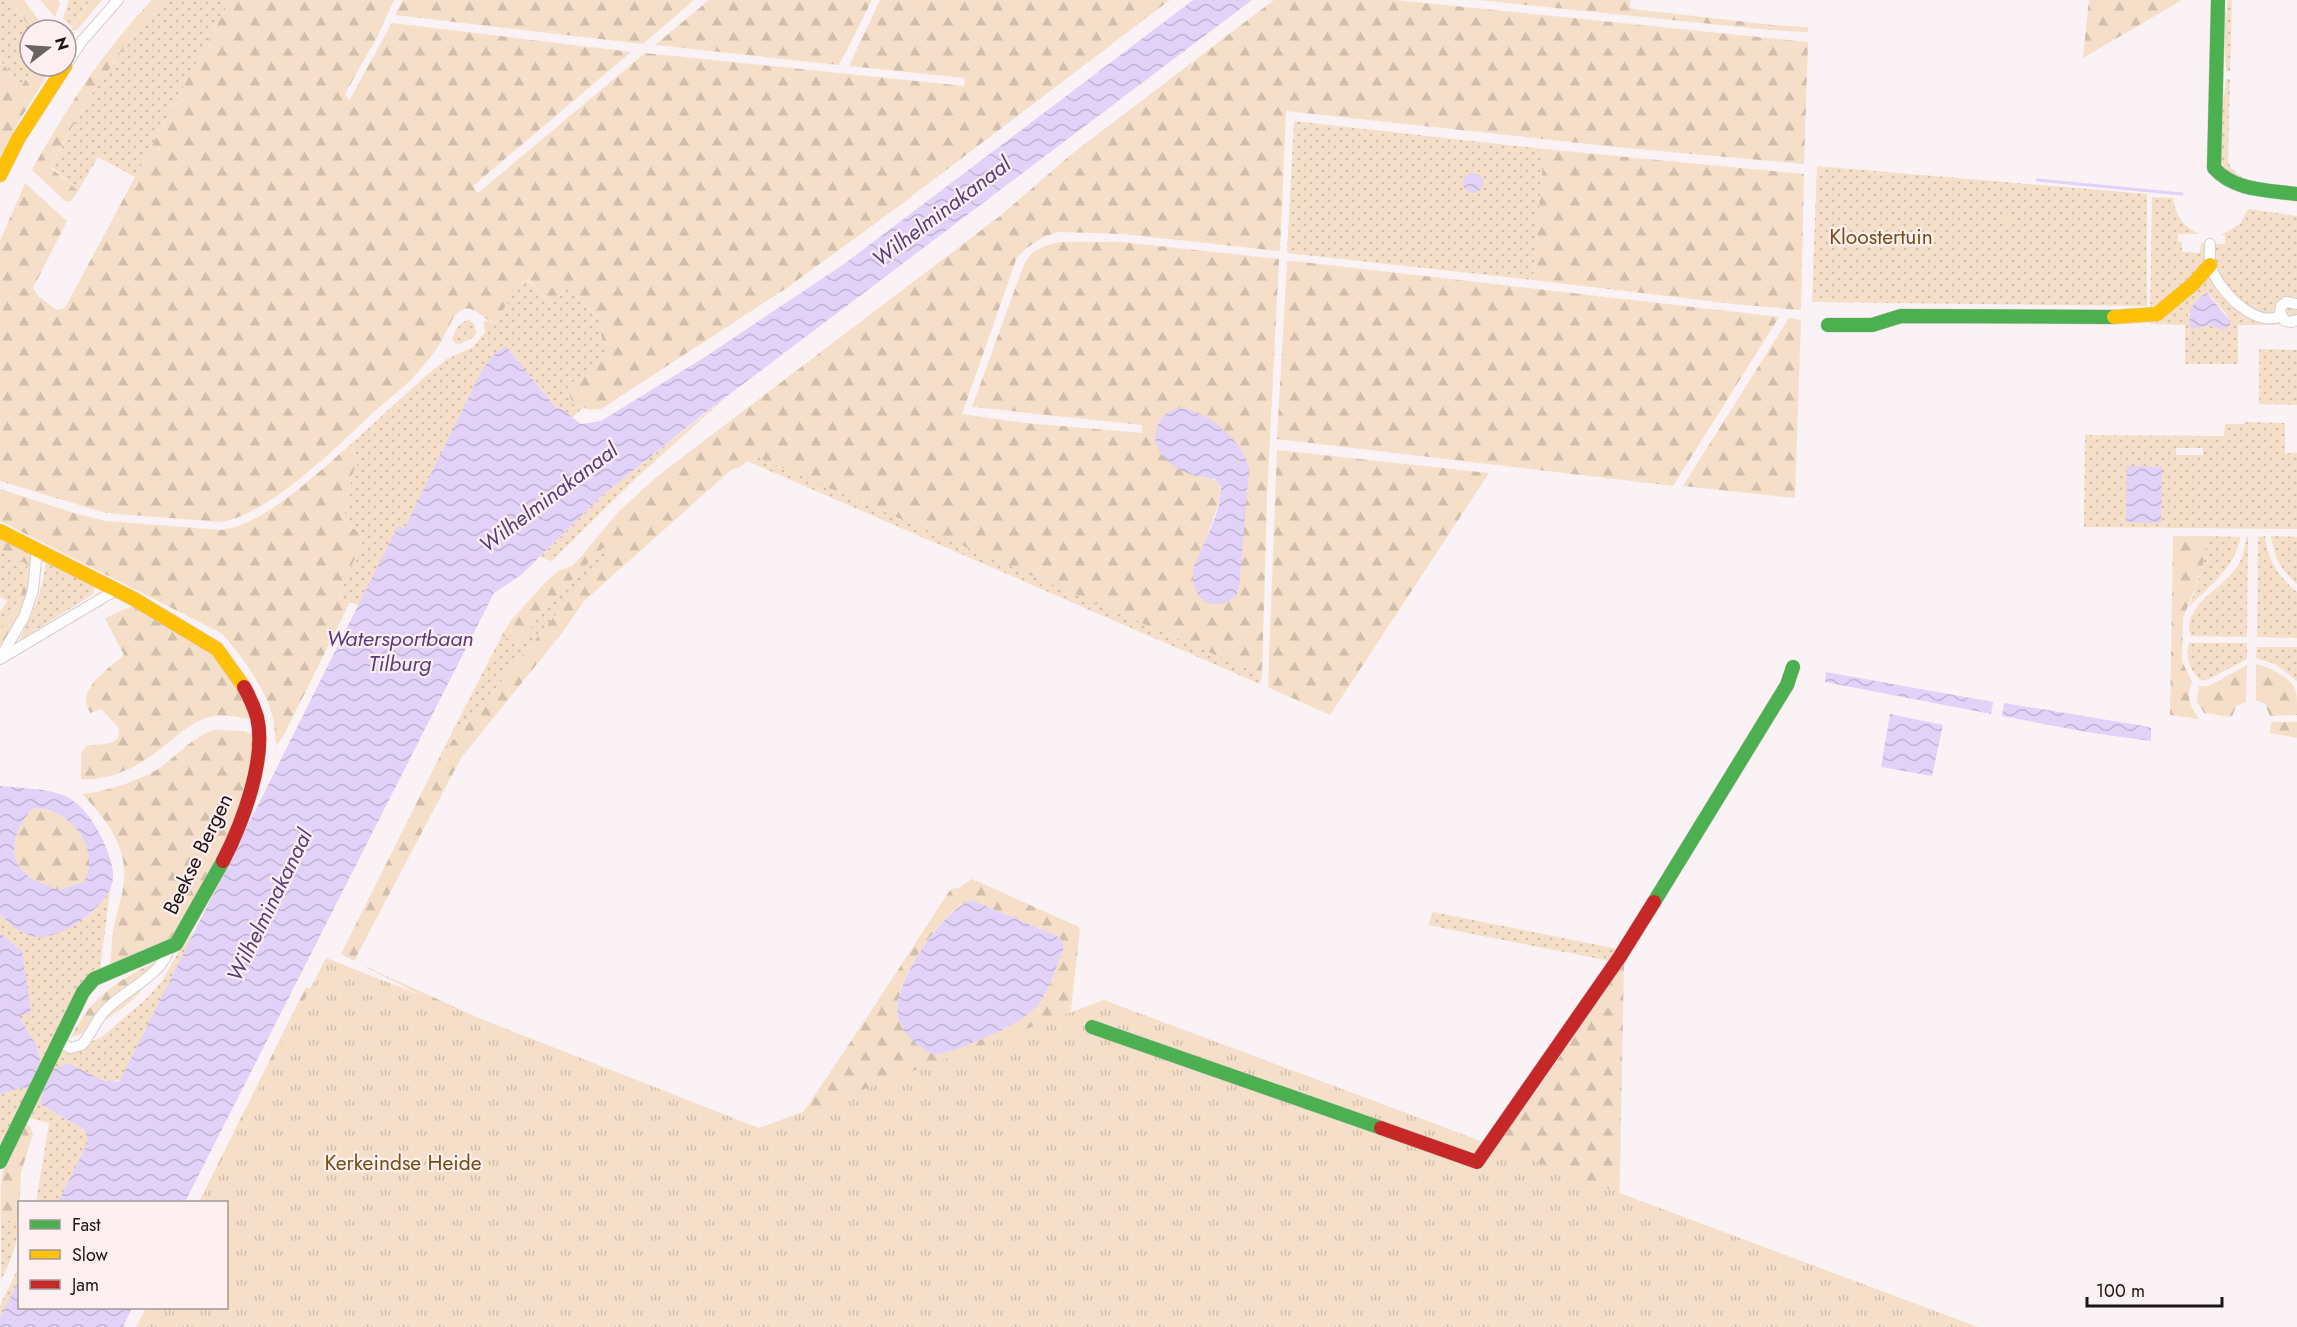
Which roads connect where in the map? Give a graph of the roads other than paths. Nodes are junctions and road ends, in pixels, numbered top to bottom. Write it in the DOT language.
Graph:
graph roads {
  1 [pos="118,0"];
  2 [pos="2218,0"];
  3 [pos="78,47"];
  4 [pos="58,78"];
  5 [pos="0,176"];
  6 [pos="2297,194"];
  7 [pos="2210,244"];
  8 [pos="2210,265"];
  9 [pos="2297,304"];
  10 [pos="2281,316"];
  11 [pos="2297,320"];
  12 [pos="1828,325"];
  13 [pos="0,531"];
  14 [pos="37,550"];
  15 [pos="116,590"];
  16 [pos="0,658"];
  17 [pos="1793,666"];
  18 [pos="169,948"];
  19 [pos="1092,1028"];
  20 [pos="59,1042"];
  21 [pos="0,1162"];
  1 -- 3 [label="street"];
  2 -- 6 [label="street"];
  4 -- 5 [label="street"];
  7 -- 8 [label="street"];
  8 -- 10 [label="street"];
  8 -- 12 [label="street"];
  9 -- 10 [label="street"];
  10 -- 11 [label="street"];
  13 -- 14 [label="street, Beekse Bergen"];
  14 -- 15 [label="street, Beekse Bergen"];
  14 -- 16 [label="street"];
  15 -- 16 [label="street"];
  15 -- 18 [label="street, Beekse Bergen"];
  17 -- 19 [label="street"];
  18 -- 20 [label="street, Beekse Bergen"];
  18 -- 20 [label="street, Beekse Bergen"];
  20 -- 21 [label="street, Beekse Bergen"];
}
